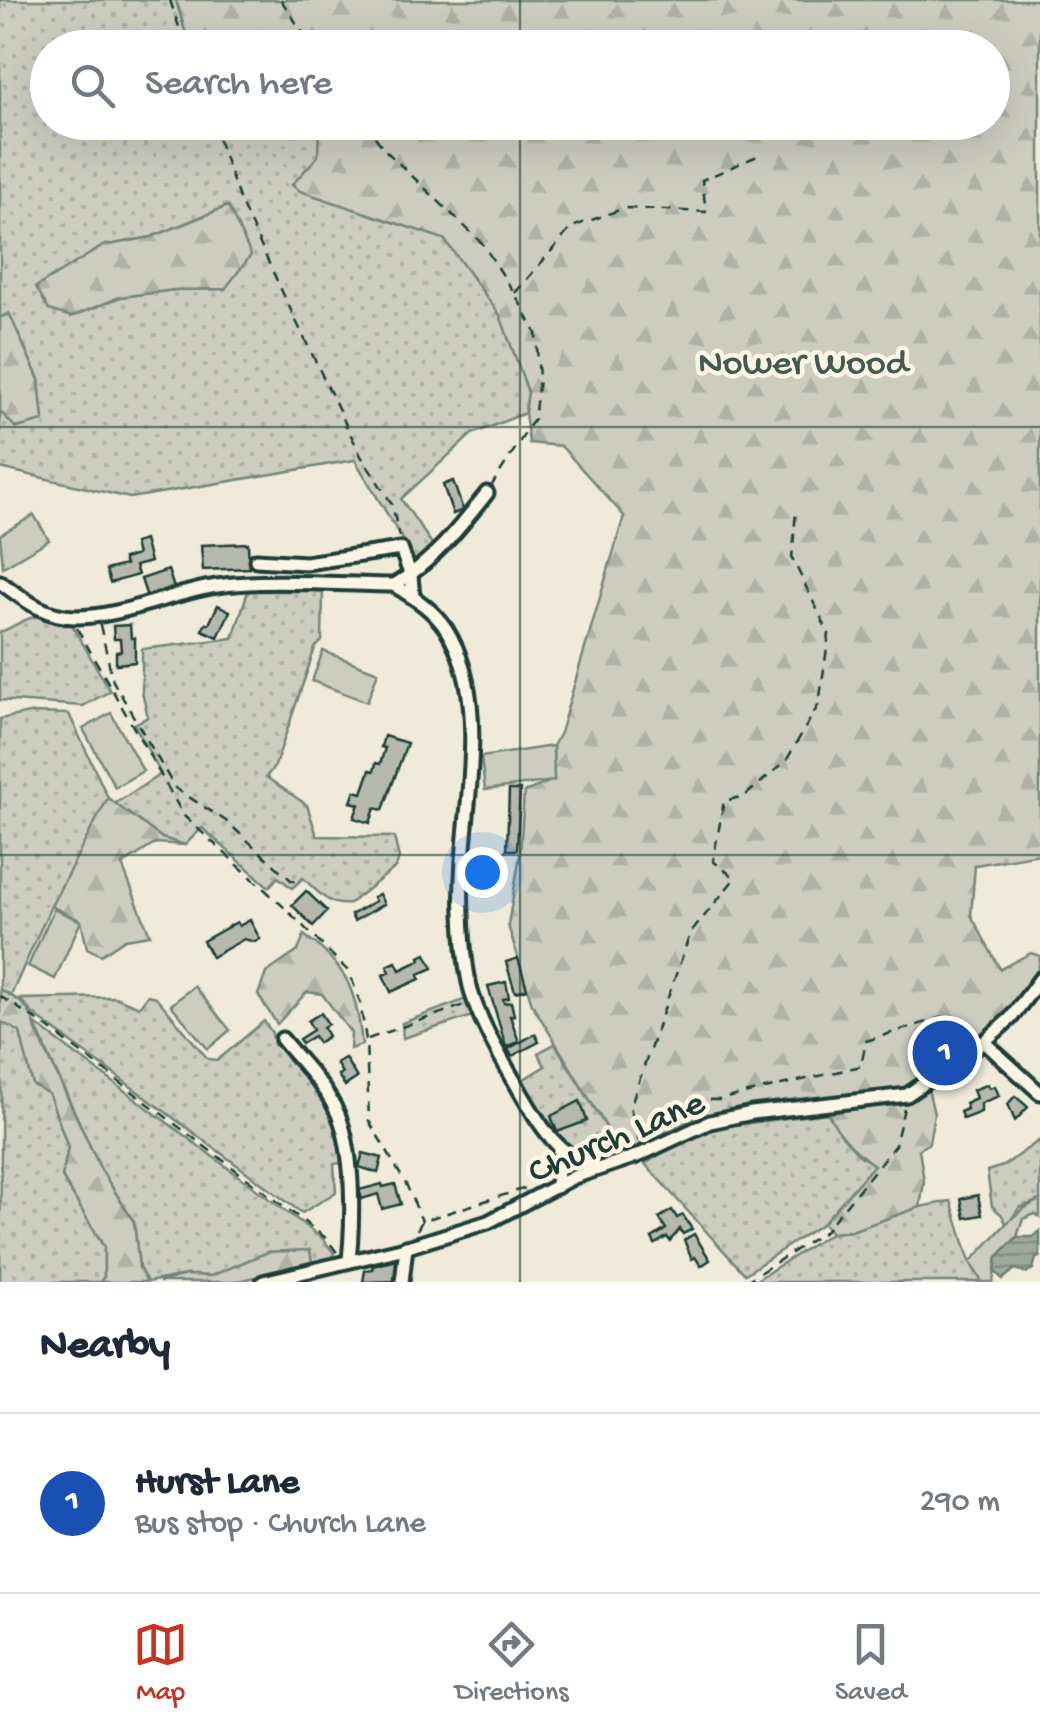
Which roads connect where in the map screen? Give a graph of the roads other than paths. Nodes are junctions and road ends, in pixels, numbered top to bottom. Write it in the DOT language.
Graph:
graph roads {
  1 [pos="487,493"];
  2 [pos="256,560"];
  3 [pos="411,576"];
  4 [pos="0,582"];
  5 [pos="394,586"];
  6 [pos="413,597"];
  7 [pos="1040,980"];
  8 [pos="282,1039"];
  9 [pos="984,1042"];
  10 [pos="1040,1093"];
  11 [pos="559,1149"];
  12 [pos="597,1169"];
  13 [pos="557,1187"];
  14 [pos="406,1247"];
  15 [pos="347,1262"];
  16 [pos="284,1280"];
  17 [pos="262,1282"];
  18 [pos="402,1282"];
  1 -- 3 [label="street"];
  2 -- 3 [label="street"];
  3 -- 5 [label="street"];
  3 -- 6 [label="street"];
  4 -- 5 [label="street"];
  5 -- 6 [label="street"];
  6 -- 11 [label="street"];
  7 -- 9 [label="street, Church Lane"];
  8 -- 15 [label="street"];
  9 -- 10 [label="street"];
  9 -- 12 [label="street, Church Lane"];
  11 -- 12 [label="street"];
  11 -- 13 [label="street"];
  12 -- 13 [label="street, Church Lane"];
  13 -- 14 [label="street, Church Lane"];
  14 -- 15 [label="street, Church Lane"];
  14 -- 18 [label="street"];
  15 -- 16 [label="street, Church Lane"];
  16 -- 17 [label="street, Church Lane"];
}
